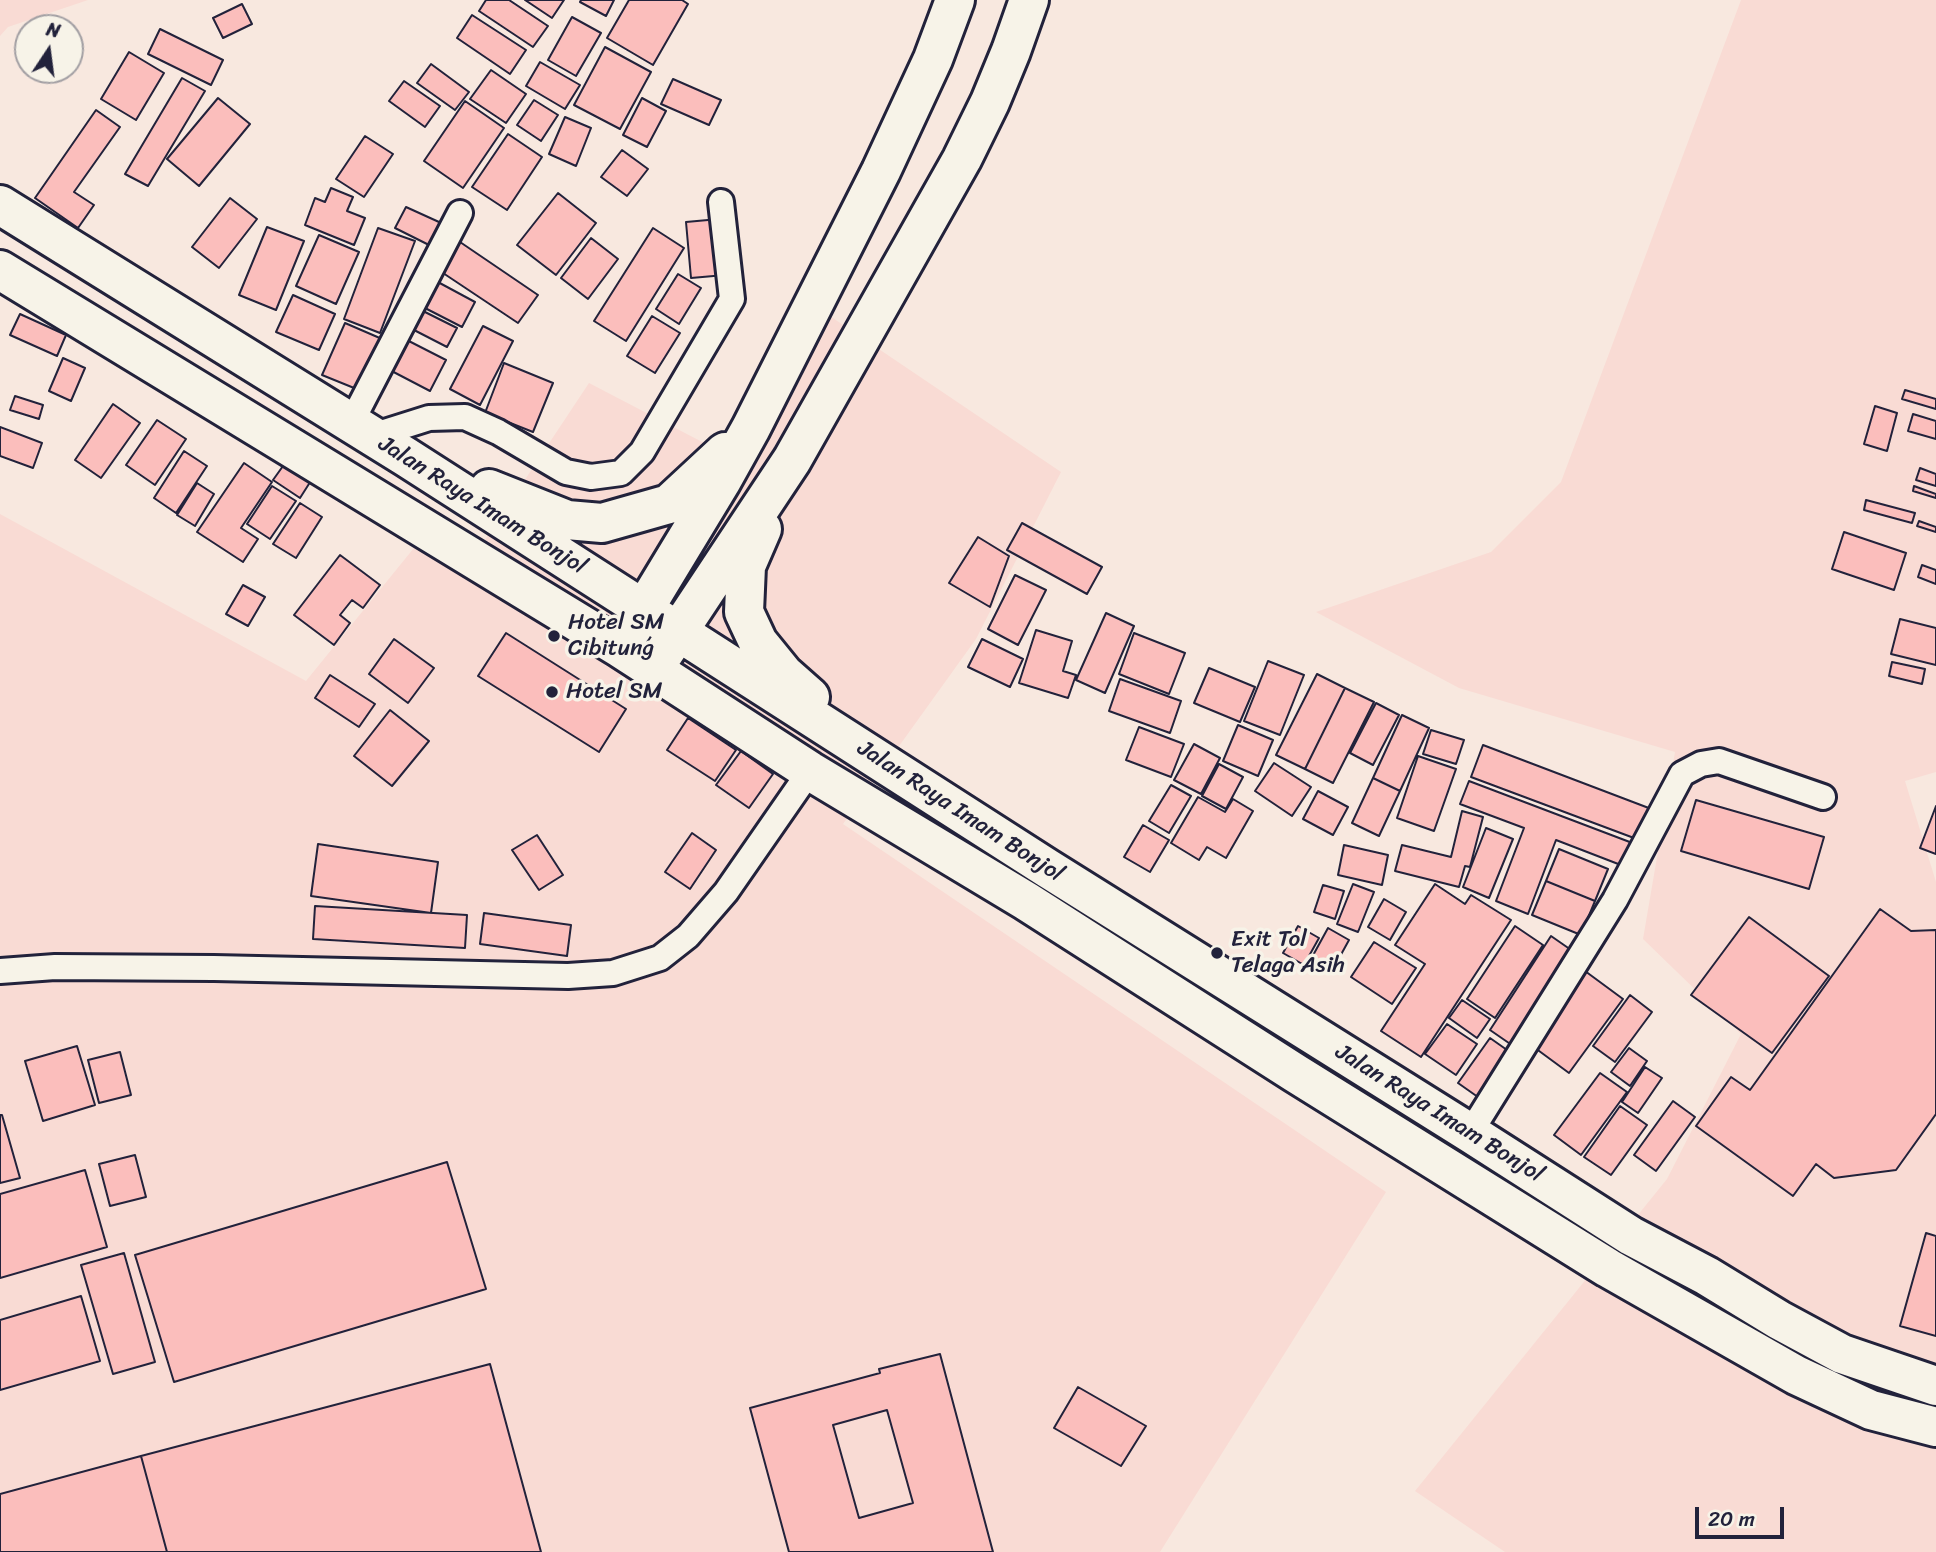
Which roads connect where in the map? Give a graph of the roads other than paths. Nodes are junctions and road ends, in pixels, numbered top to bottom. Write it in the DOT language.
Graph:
graph roads {
  1 [pos="955,0"];
  2 [pos="1029,0"];
  3 [pos="721,202"];
  4 [pos="0,205"];
  5 [pos="460,213"];
  6 [pos="0,270"];
  7 [pos="751,428"];
  8 [pos="361,429"];
  9 [pos="406,457"];
  10 [pos="792,460"];
  11 [pos="645,609"];
  12 [pos="678,630"];
  13 [pos="620,648"];
  14 [pos="653,670"];
  15 [pos="886,764"];
  16 [pos="810,771"];
  17 [pos="1823,797"];
  18 [pos="0,971"];
  19 [pos="1470,1133"];
  20 [pos="1936,1387"];
  21 [pos="1936,1427"];
  1 -- 7 [label="highway"];
  2 -- 10 [label="highway"];
  3 -- 8 [label="street"];
  4 -- 8 [label="highway, Jalan Raya Imam Bonjol"];
  5 -- 8 [label="street"];
  6 -- 13 [label="highway, Jalan Raya Imam Bonjol"];
  7 -- 9 [label="highway"];
  7 -- 11 [label="highway"];
  8 -- 9 [label="highway, Jalan Raya Imam Bonjol"];
  9 -- 11 [label="highway, Jalan Raya Imam Bonjol"];
  10 -- 12 [label="highway"];
  10 -- 15 [label="highway"];
  11 -- 12 [label="highway, Jalan Raya Imam Bonjol"];
  11 -- 13 [label="highway"];
  12 -- 14 [label="highway"];
  12 -- 15 [label="highway, Jalan Raya Imam Bonjol"];
  13 -- 14 [label="highway, Jalan Raya Imam Bonjol"];
  14 -- 16 [label="highway, Jalan Raya Imam Bonjol"];
  15 -- 19 [label="highway, Jalan Raya Imam Bonjol"];
  16 -- 18 [label="street"];
  16 -- 21 [label="highway, Jalan Raya Imam Bonjol"];
  17 -- 19 [label="street"];
  19 -- 20 [label="highway, Jalan Raya Imam Bonjol"];
}
